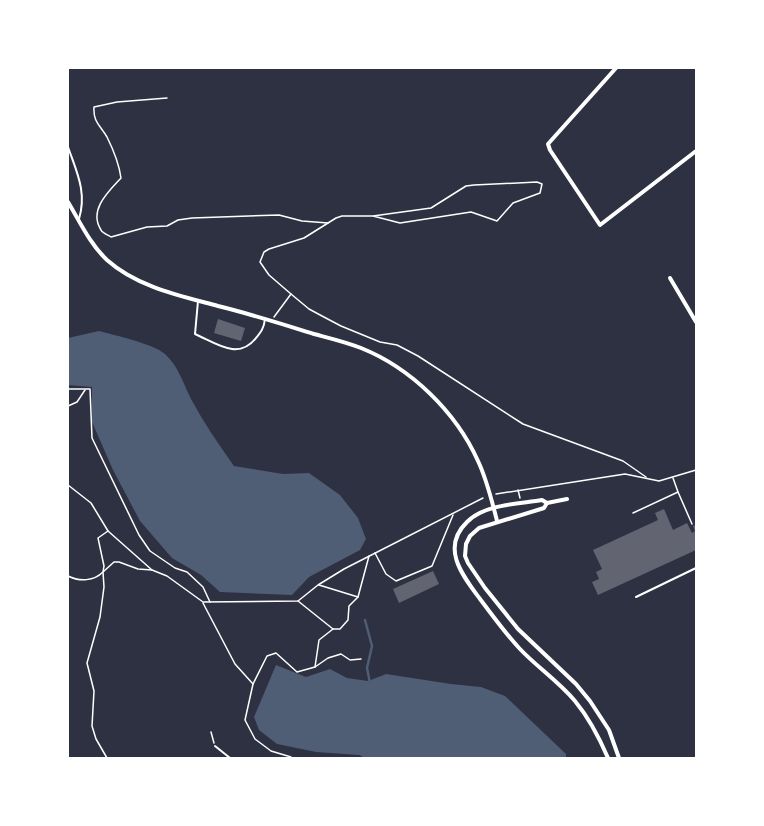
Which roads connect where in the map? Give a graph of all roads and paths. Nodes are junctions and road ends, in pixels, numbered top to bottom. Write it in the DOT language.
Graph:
graph roads {
  1 [pos="616,68"];
  2 [pos="167,98"];
  3 [pos="68,147"];
  4 [pos="696,151"];
  5 [pos="68,202"];
  6 [pos="373,216"];
  7 [pos="79,220"];
  8 [pos="328,223"];
  9 [pos="670,278"];
  10 [pos="291,294"];
  11 [pos="198,301"];
  12 [pos="274,316"];
  13 [pos="265,318"];
  14 [pos="696,322"];
  15 [pos="68,389"];
  16 [pos="85,390"];
  17 [pos="68,406"];
  18 [pos="696,470"];
  19 [pos="646,477"];
  20 [pos="673,478"];
  21 [pos="68,485"];
  22 [pos="678,492"];
  23 [pos="496,494"];
  24 [pos="483,498"];
  25 [pos="567,499"];
  26 [pos="547,503"];
  27 [pos="494,509"];
  28 [pos="633,513"];
  29 [pos="454,514"];
  30 [pos="498,521"];
  31 [pos="692,524"];
  32 [pos="108,531"];
  33 [pos="376,553"];
  34 [pos="369,556"];
  35 [pos="696,568"];
  36 [pos="152,570"];
  37 [pos="103,572"];
  38 [pos="68,576"];
  39 [pos="318,585"];
  40 [pos="358,597"];
  41 [pos="636,597"];
  42 [pos="298,601"];
  43 [pos="203,602"];
  44 [pos="210,602"];
  45 [pos="333,628"];
  46 [pos="361,659"];
  47 [pos="315,667"];
  48 [pos="253,684"];
  49 [pos="215,746"];
  50 [pos="107,758"];
  51 [pos="230,758"];
  52 [pos="290,758"];
  53 [pos="608,758"];
  54 [pos="619,758"];
  1 -- 4 [label="street"];
  2 -- 8 [label="path"];
  3 -- 7 [label="lane"];
  5 -- 7 [label="street"];
  6 -- 6 [label="path"];
  6 -- 8 [label="path"];
  7 -- 11 [label="street"];
  8 -- 10 [label="path"];
  9 -- 14 [label="street"];
  10 -- 12 [label="path"];
  10 -- 19 [label="path"];
  11 -- 13 [label="street"];
  11 -- 13 [label="lane"];
  13 -- 27 [label="street"];
  15 -- 16 [label="path"];
  16 -- 17 [label="path"];
  16 -- 44 [label="path"];
  18 -- 20 [label="path"];
  19 -- 20 [label="path"];
  19 -- 23 [label="path"];
  20 -- 22 [label="path"];
  21 -- 32 [label="path"];
  22 -- 28 [label="path"];
  22 -- 31 [label="path"];
  24 -- 29 [label="path"];
  25 -- 26 [label="street"];
  26 -- 27 [label="street"];
  26 -- 30 [label="street"];
  27 -- 30 [label="street"];
  27 -- 53 [label="street"];
  29 -- 33 [label="path"];
  29 -- 33 [label="path"];
  30 -- 54 [label="street"];
  32 -- 36 [label="path"];
  32 -- 37 [label="path"];
  33 -- 34 [label="path"];
  34 -- 39 [label="path"];
  34 -- 40 [label="path"];
  35 -- 41 [label="lane"];
  36 -- 37 [label="path"];
  36 -- 43 [label="path"];
  37 -- 38 [label="path"];
  37 -- 50 [label="path"];
  39 -- 40 [label="path"];
  39 -- 42 [label="path"];
  40 -- 45 [label="path"];
  42 -- 44 [label="path"];
  42 -- 45 [label="path"];
  43 -- 44 [label="path"];
  43 -- 48 [label="path"];
  45 -- 47 [label="path"];
  46 -- 47 [label="path"];
  47 -- 48 [label="path"];
  48 -- 52 [label="path"];
  49 -- 51 [label="lane"];
}
